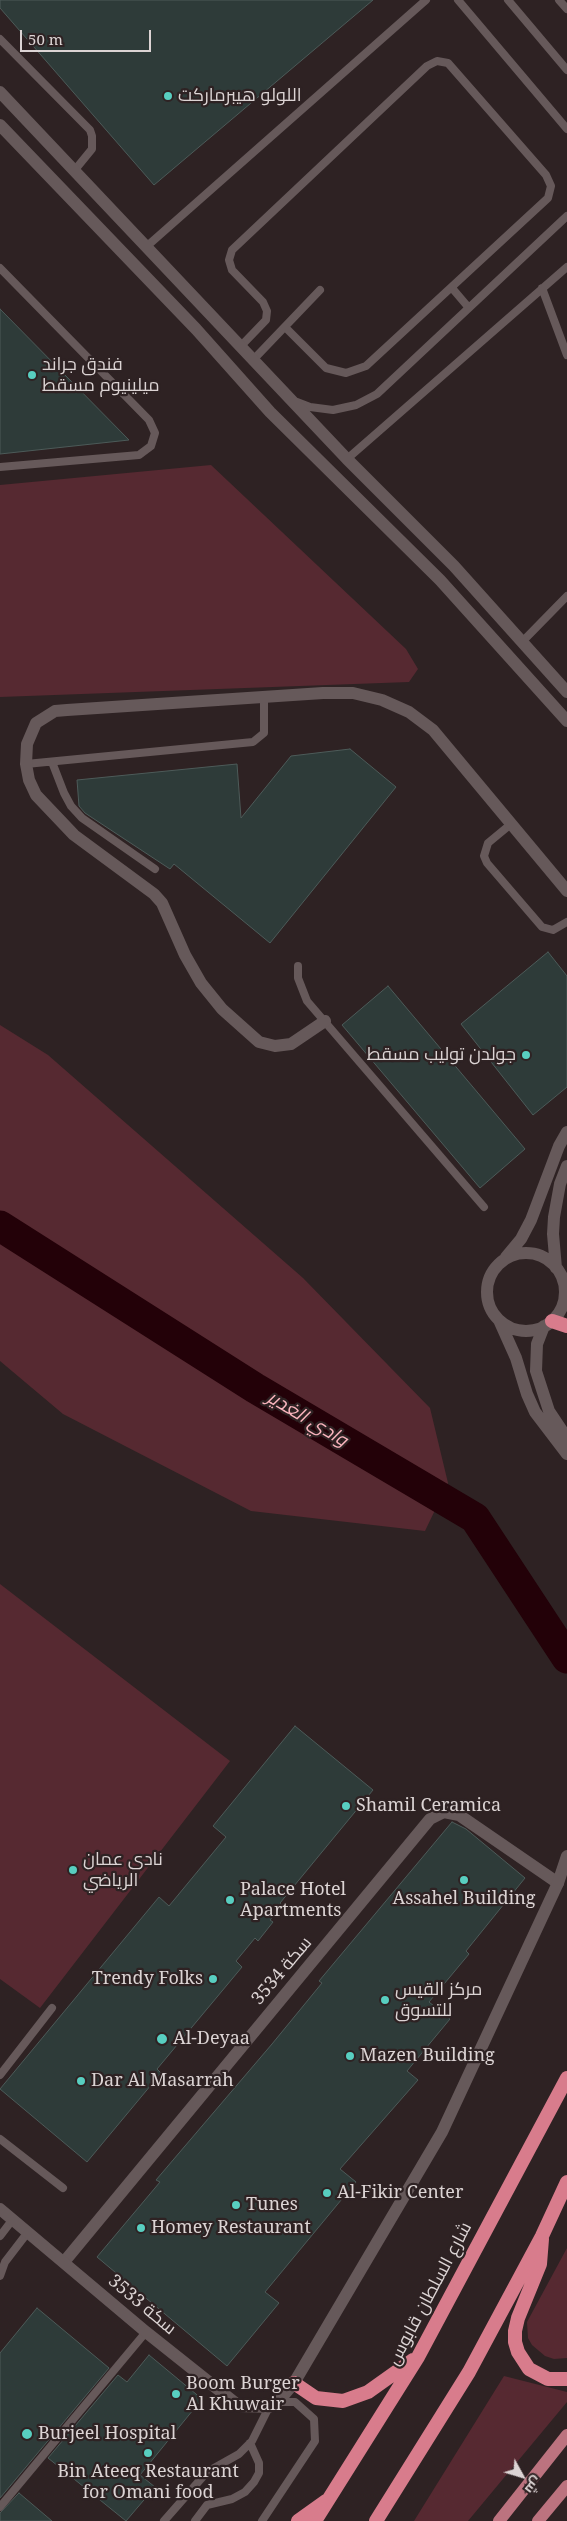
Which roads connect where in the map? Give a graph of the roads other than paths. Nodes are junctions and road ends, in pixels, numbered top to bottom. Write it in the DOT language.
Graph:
graph roads {
  1 [pos="426,0"];
  2 [pos="458,0"];
  3 [pos="508,0"];
  4 [pos="559,0"];
  5 [pos="567,8"];
  6 [pos="0,40"];
  7 [pos="567,70"];
  8 [pos="0,92"];
  9 [pos="0,124"];
  10 [pos="567,129"];
  11 [pos="74,171"];
  12 [pos="567,216"];
  13 [pos="146,246"];
  14 [pos="567,267"];
  15 [pos="0,268"];
  16 [pos="452,288"];
  17 [pos="542,288"];
  18 [pos="320,290"];
  19 [pos="469,308"];
  20 [pos="285,327"];
  21 [pos="240,347"];
  22 [pos="566,351"];
  23 [pos="252,360"];
  24 [pos="288,398"];
  25 [pos="347,459"];
  26 [pos="0,467"];
  27 [pos="567,596"];
  28 [pos="522,642"];
  29 [pos="567,692"];
  30 [pos="264,697"];
  31 [pos="567,721"];
  32 [pos="52,762"];
  33 [pos="26,764"];
  34 [pos="511,824"];
  35 [pos="155,869"];
  36 [pos="567,891"];
  37 [pos="567,922"];
  38 [pos="298,966"];
  39 [pos="325,1021"];
  40 [pos="567,1132"];
  41 [pos="567,1166"];
  42 [pos="484,1207"];
  43 [pos="504,1260"];
  44 [pos="556,1268"];
  45 [pos="499,1320"];
  46 [pos="548,1324"];
  47 [pos="567,1326"];
  48 [pos="567,1438"];
  49 [pos="567,1454"];
  50 [pos="567,1856"];
  51 [pos="558,1883"];
  52 [pos="52,2008"];
  53 [pos="0,2075"];
  54 [pos="567,2078"];
  55 [pos="0,2139"];
  56 [pos="567,2182"];
  57 [pos="63,2188"];
  58 [pos="0,2208"];
  59 [pos="14,2219"];
  60 [pos="28,2232"];
  61 [pos="0,2236"];
  62 [pos="542,2236"];
  63 [pos="64,2262"];
  64 [pos="0,2276"];
  65 [pos="146,2332"];
  66 [pos="418,2357"];
  67 [pos="567,2379"];
  68 [pos="294,2383"];
  69 [pos="274,2404"];
  70 [pos="567,2435"];
  71 [pos="250,2444"];
  72 [pos="567,2486"];
  73 [pos="332,2497"];
  74 [pos="0,2507"];
  75 [pos="164,2521"];
  76 [pos="194,2521"];
  77 [pos="262,2521"];
  78 [pos="298,2521"];
  79 [pos="316,2521"];
  80 [pos="376,2521"];
  81 [pos="499,2521"];
  82 [pos="538,2521"];
  1 -- 13 [label="lane"];
  2 -- 10 [label="lane"];
  3 -- 7 [label="lane"];
  4 -- 5 [label="lane"];
  6 -- 11 [label="lane"];
  8 -- 11 [label="street"];
  9 -- 31 [label="street"];
  11 -- 13 [label="street"];
  12 -- 19 [label="lane"];
  13 -- 21 [label="street"];
  14 -- 17 [label="lane"];
  15 -- 26 [label="lane"];
  16 -- 19 [label="lane"];
  16 -- 20 [label="lane"];
  16 -- 21 [label="lane"];
  17 -- 22 [label="lane"];
  17 -- 25 [label="lane"];
  18 -- 20 [label="lane"];
  19 -- 24 [label="lane"];
  20 -- 23 [label="lane"];
  21 -- 23 [label="street"];
  23 -- 24 [label="street"];
  24 -- 25 [label="street"];
  25 -- 28 [label="street"];
  27 -- 28 [label="lane"];
  28 -- 29 [label="street"];
  30 -- 32 [label="lane"];
  30 -- 33 [label="street"];
  30 -- 34 [label="street"];
  32 -- 33 [label="lane"];
  32 -- 35 [label="lane"];
  33 -- 39 [label="street"];
  34 -- 36 [label="street"];
  34 -- 37 [label="lane"];
  38 -- 39 [label="lane"];
  39 -- 42 [label="lane"];
  40 -- 43 [label="street"];
  41 -- 44 [label="street"];
  43 -- 44 [label="street"];
  43 -- 45 [label="street"];
  44 -- 46 [label="street"];
  45 -- 46 [label="street"];
  45 -- 49 [label="street"];
  46 -- 47 [label="highway"];
  46 -- 48 [label="street"];
  50 -- 51 [label="street"];
  51 -- 63 [label="street, سكة 3534"];
  51 -- 68 [label="street"];
  52 -- 53 [label="lane"];
  54 -- 66 [label="highway, شارع السلطان قابوس"];
  55 -- 57 [label="lane"];
  56 -- 62 [label="highway"];
  58 -- 59 [label="street, سكة 3533"];
  59 -- 60 [label="street, سكة 3533"];
  59 -- 61 [label="lane"];
  60 -- 63 [label="street, سكة 3533"];
  60 -- 64 [label="lane"];
  62 -- 67 [label="highway"];
  62 -- 80 [label="highway"];
  63 -- 65 [label="street, سكة 3533"];
  65 -- 69 [label="street, سكة 3533"];
  65 -- 74 [label="lane"];
  66 -- 68 [label="highway"];
  66 -- 73 [label="highway, شارع السلطان قابوس"];
  68 -- 69 [label="street"];
  69 -- 71 [label="lane"];
  69 -- 77 [label="lane"];
  70 -- 81 [label="main road"];
  71 -- 75 [label="lane"];
  71 -- 76 [label="lane"];
  72 -- 82 [label="main road"];
  73 -- 78 [label="highway"];
  73 -- 79 [label="highway, شارع السلطان قابوس"];
}
